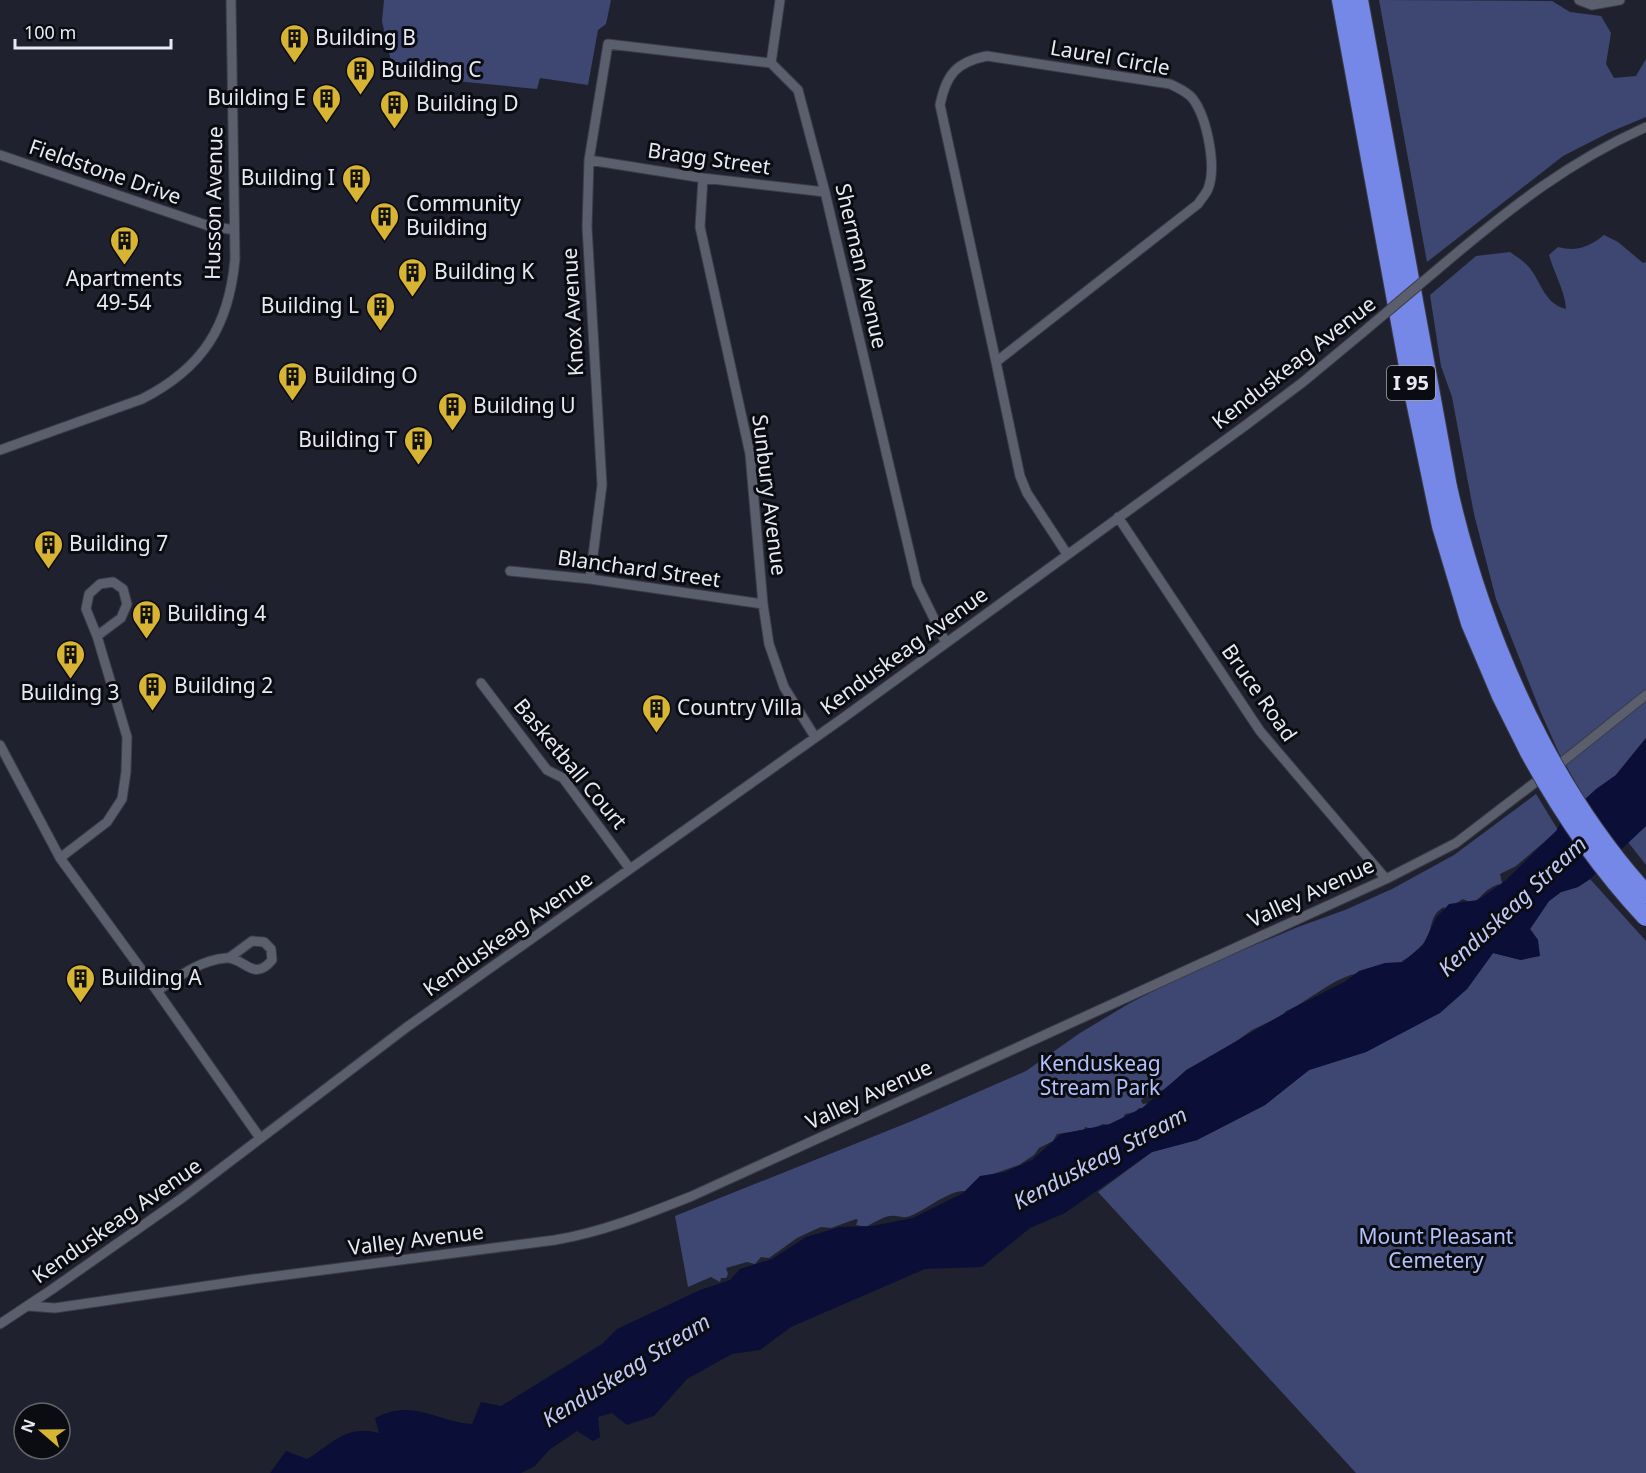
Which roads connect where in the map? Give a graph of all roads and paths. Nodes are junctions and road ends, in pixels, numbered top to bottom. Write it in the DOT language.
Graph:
graph roads {
  1 [pos="231,0"];
  2 [pos="780,0"];
  3 [pos="1341,0"];
  4 [pos="1359,0"];
  5 [pos="1579,0"];
  6 [pos="1620,0"];
  7 [pos="771,63"];
  8 [pos="1646,127"];
  9 [pos="0,155"];
  10 [pos="589,160"];
  11 [pos="703,178"];
  12 [pos="825,192"];
  13 [pos="234,230"];
  14 [pos="996,362"];
  15 [pos="0,450"];
  16 [pos="1118,517"];
  17 [pos="1067,554"];
  18 [pos="510,571"];
  19 [pos="590,579"];
  20 [pos="763,604"];
  21 [pos="97,636"];
  22 [pos="946,643"];
  23 [pos="481,683"];
  24 [pos="1646,694"];
  25 [pos="815,737"];
  26 [pos="0,745"];
  27 [pos="1534,746"];
  28 [pos="60,858"];
  29 [pos="630,869"];
  30 [pos="1386,879"];
  31 [pos="1646,894"];
  32 [pos="1646,917"];
  33 [pos="229,957"];
  34 [pos="157,991"];
  35 [pos="260,1138"];
  36 [pos="28,1306"];
  37 [pos="0,1324"];
  1 -- 13 [label="street, Husson Avenue"];
  2 -- 7 [label="street"];
  3 -- 27 [label="highway, I 95"];
  4 -- 27 [label="highway, I 95"];
  5 -- 6 [label="street"];
  7 -- 10 [label="street, Knox Avenue"];
  7 -- 12 [label="street, Sherman Avenue"];
  8 -- 16 [label="street, Kenduskeag Avenue, bridge"];
  9 -- 13 [label="street, Fieldstone Drive"];
  10 -- 11 [label="street, Bragg Street"];
  10 -- 19 [label="street, Knox Avenue"];
  11 -- 12 [label="street, Bragg Street"];
  11 -- 20 [label="street, Sunbury Avenue"];
  12 -- 22 [label="street, Sherman Avenue"];
  13 -- 15 [label="street, Husson Avenue"];
  14 -- 14 [label="street, Laurel Circle"];
  14 -- 17 [label="street, Laurel Circle"];
  16 -- 17 [label="street, Kenduskeag Avenue"];
  16 -- 30 [label="street, Bruce Road"];
  17 -- 22 [label="street, Kenduskeag Avenue"];
  18 -- 19 [label="street, Blanchard Street"];
  19 -- 20 [label="street, Blanchard Street"];
  20 -- 25 [label="street, Sunbury Avenue"];
  21 -- 21 [label="street"];
  21 -- 28 [label="street"];
  22 -- 25 [label="street, Kenduskeag Avenue"];
  23 -- 29 [label="street, Basketball Court"];
  24 -- 30 [label="street, Valley Avenue"];
  25 -- 29 [label="street, Kenduskeag Avenue"];
  26 -- 28 [label="street"];
  27 -- 31 [label="highway, I 95, bridge"];
  27 -- 32 [label="highway, I 95, bridge"];
  28 -- 34 [label="street"];
  29 -- 35 [label="street, Kenduskeag Avenue"];
  30 -- 36 [label="street, Valley Avenue"];
  33 -- 34 [label="street"];
  34 -- 35 [label="street"];
  35 -- 36 [label="street, Kenduskeag Avenue"];
  36 -- 37 [label="street, Kenduskeag Avenue"];
}
